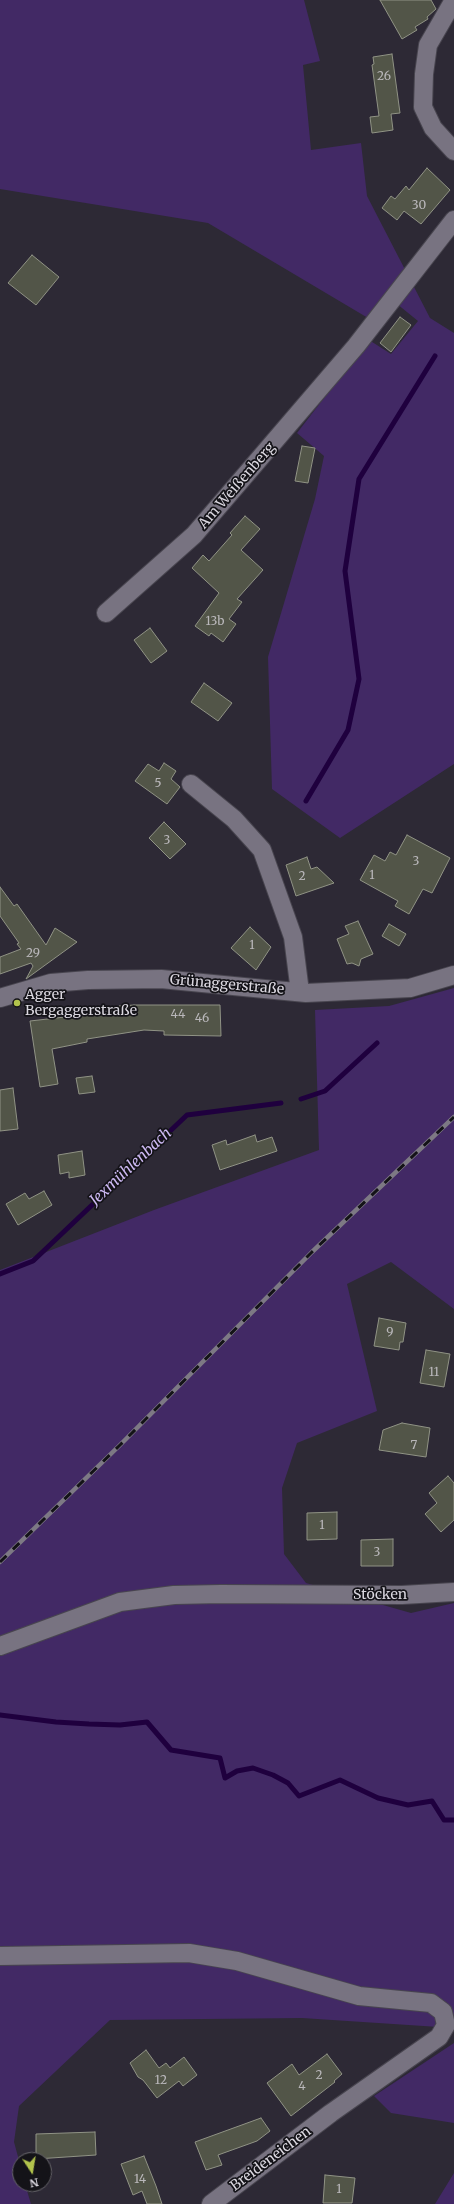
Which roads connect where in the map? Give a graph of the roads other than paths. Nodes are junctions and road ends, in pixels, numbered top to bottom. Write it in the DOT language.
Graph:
graph roads {
  1 [pos="454,0"];
  2 [pos="454,151"];
  3 [pos="454,220"];
  4 [pos="106,613"];
  5 [pos="191,784"];
  6 [pos="454,975"];
  7 [pos="300,992"];
  8 [pos="0,998"];
  9 [pos="454,1592"];
  10 [pos="0,1646"];
  11 [pos="0,1956"];
  12 [pos="211,2204"];
  1 -- 2 [label="street"];
  3 -- 4 [label="street, Am Weißenberg"];
  5 -- 7 [label="street"];
  6 -- 7 [label="street, Grünaggerstraße"];
  7 -- 8 [label="street, Grünaggerstraße"];
  9 -- 10 [label="street, Stöcken"];
  11 -- 12 [label="street, Breideneichen"];
}
